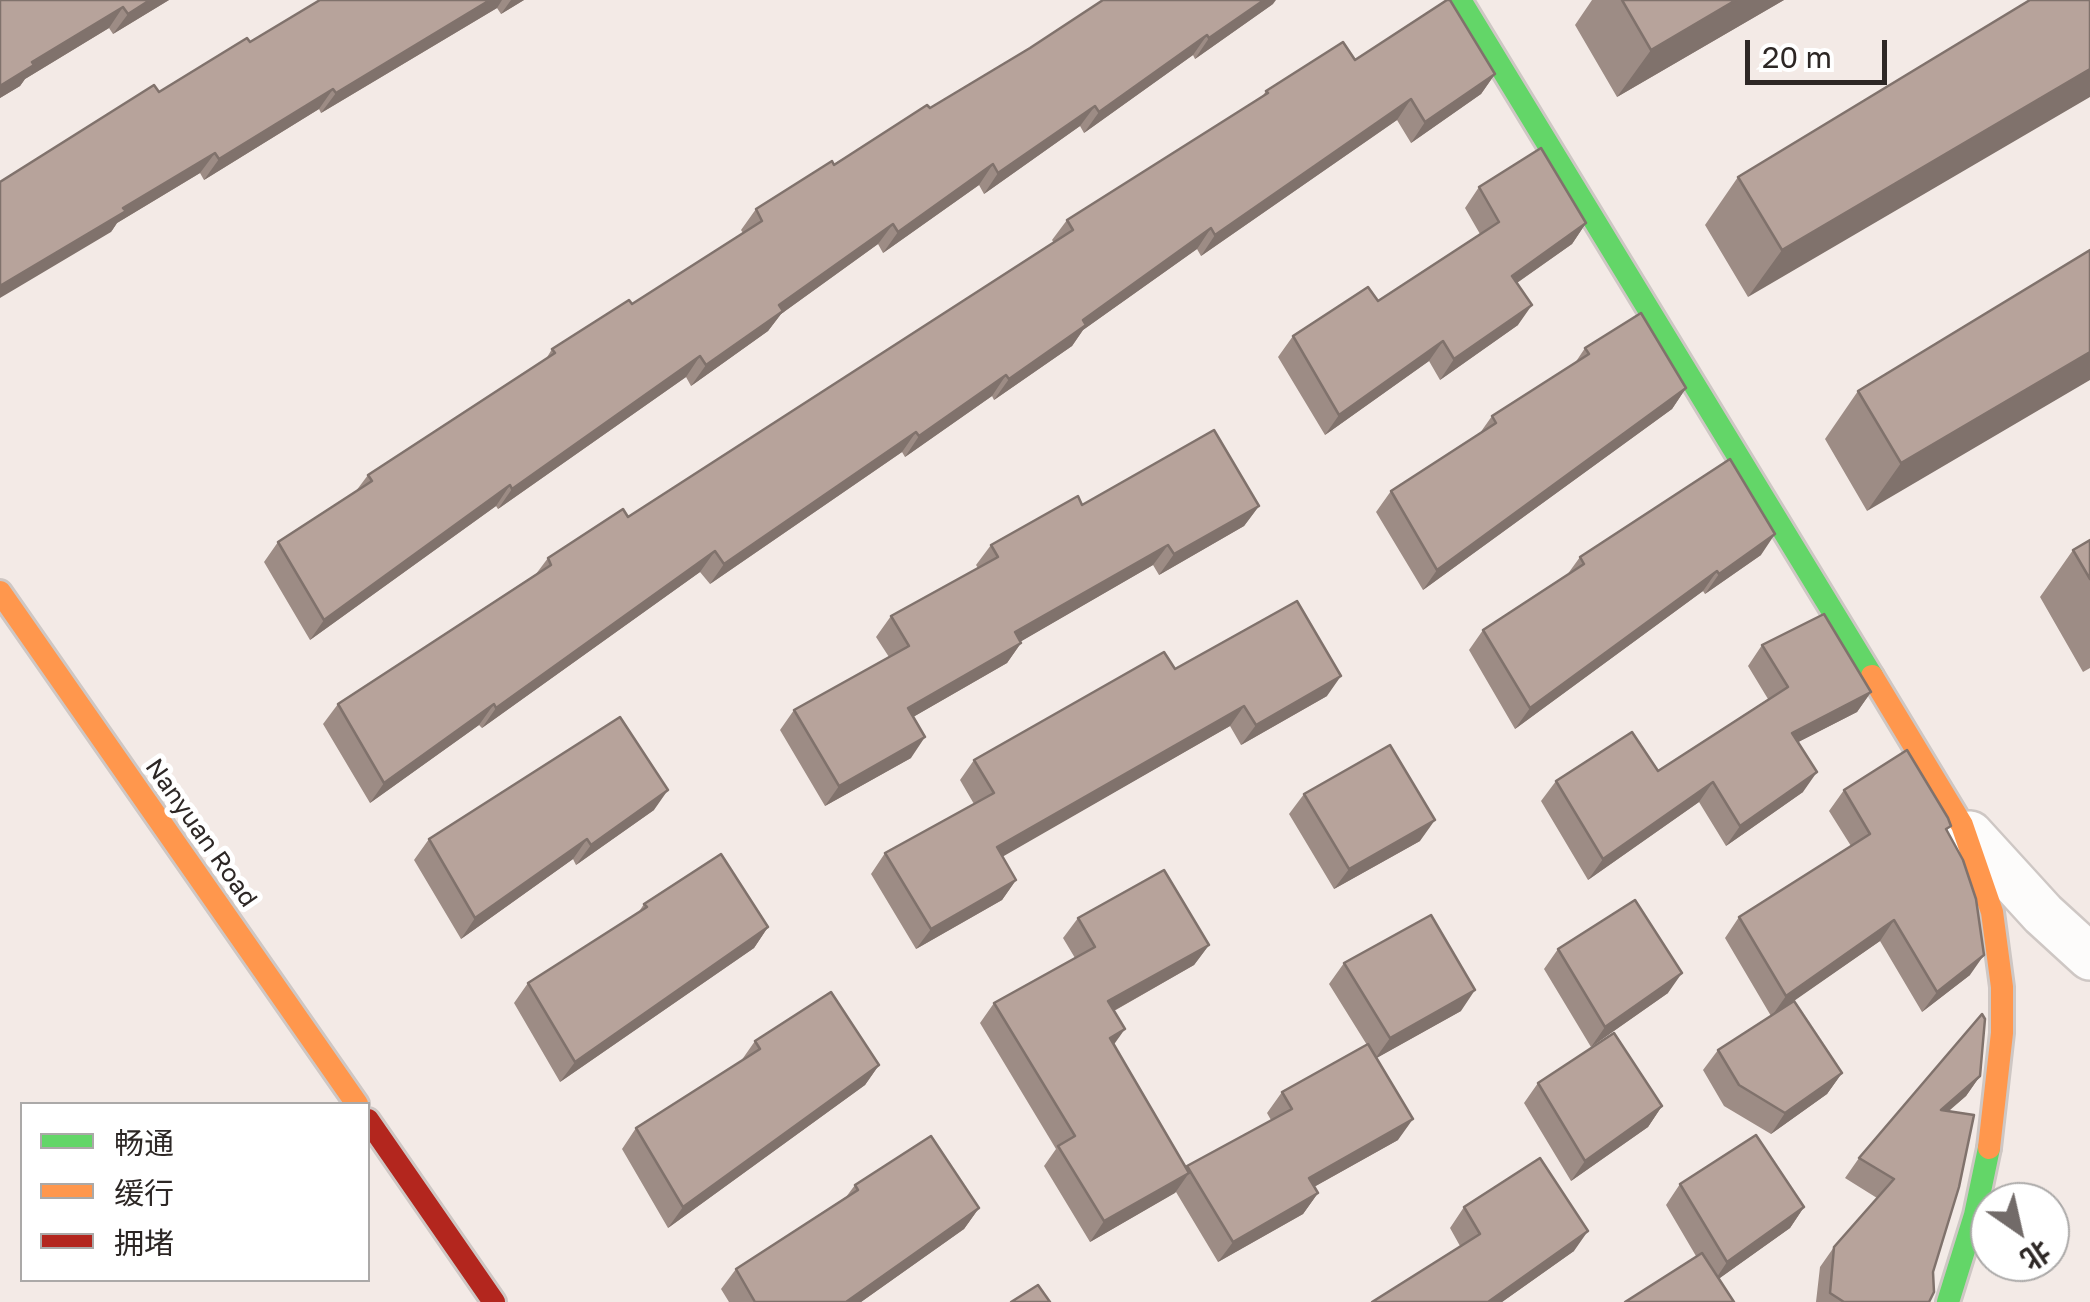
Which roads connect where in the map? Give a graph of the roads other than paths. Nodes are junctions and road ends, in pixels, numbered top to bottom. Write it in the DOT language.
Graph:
graph roads {
  1 [pos="1460,0"];
  2 [pos="0,592"];
  3 [pos="1962,825"];
  4 [pos="2090,957"];
  5 [pos="356,1102"];
  6 [pos="370,1123"];
  7 [pos="494,1302"];
  8 [pos="1948,1302"];
  1 -- 3 [label="street"];
  2 -- 5 [label="street, Nanyuan Road"];
  3 -- 4 [label="street"];
  3 -- 8 [label="street"];
  6 -- 7 [label="street"];
}
